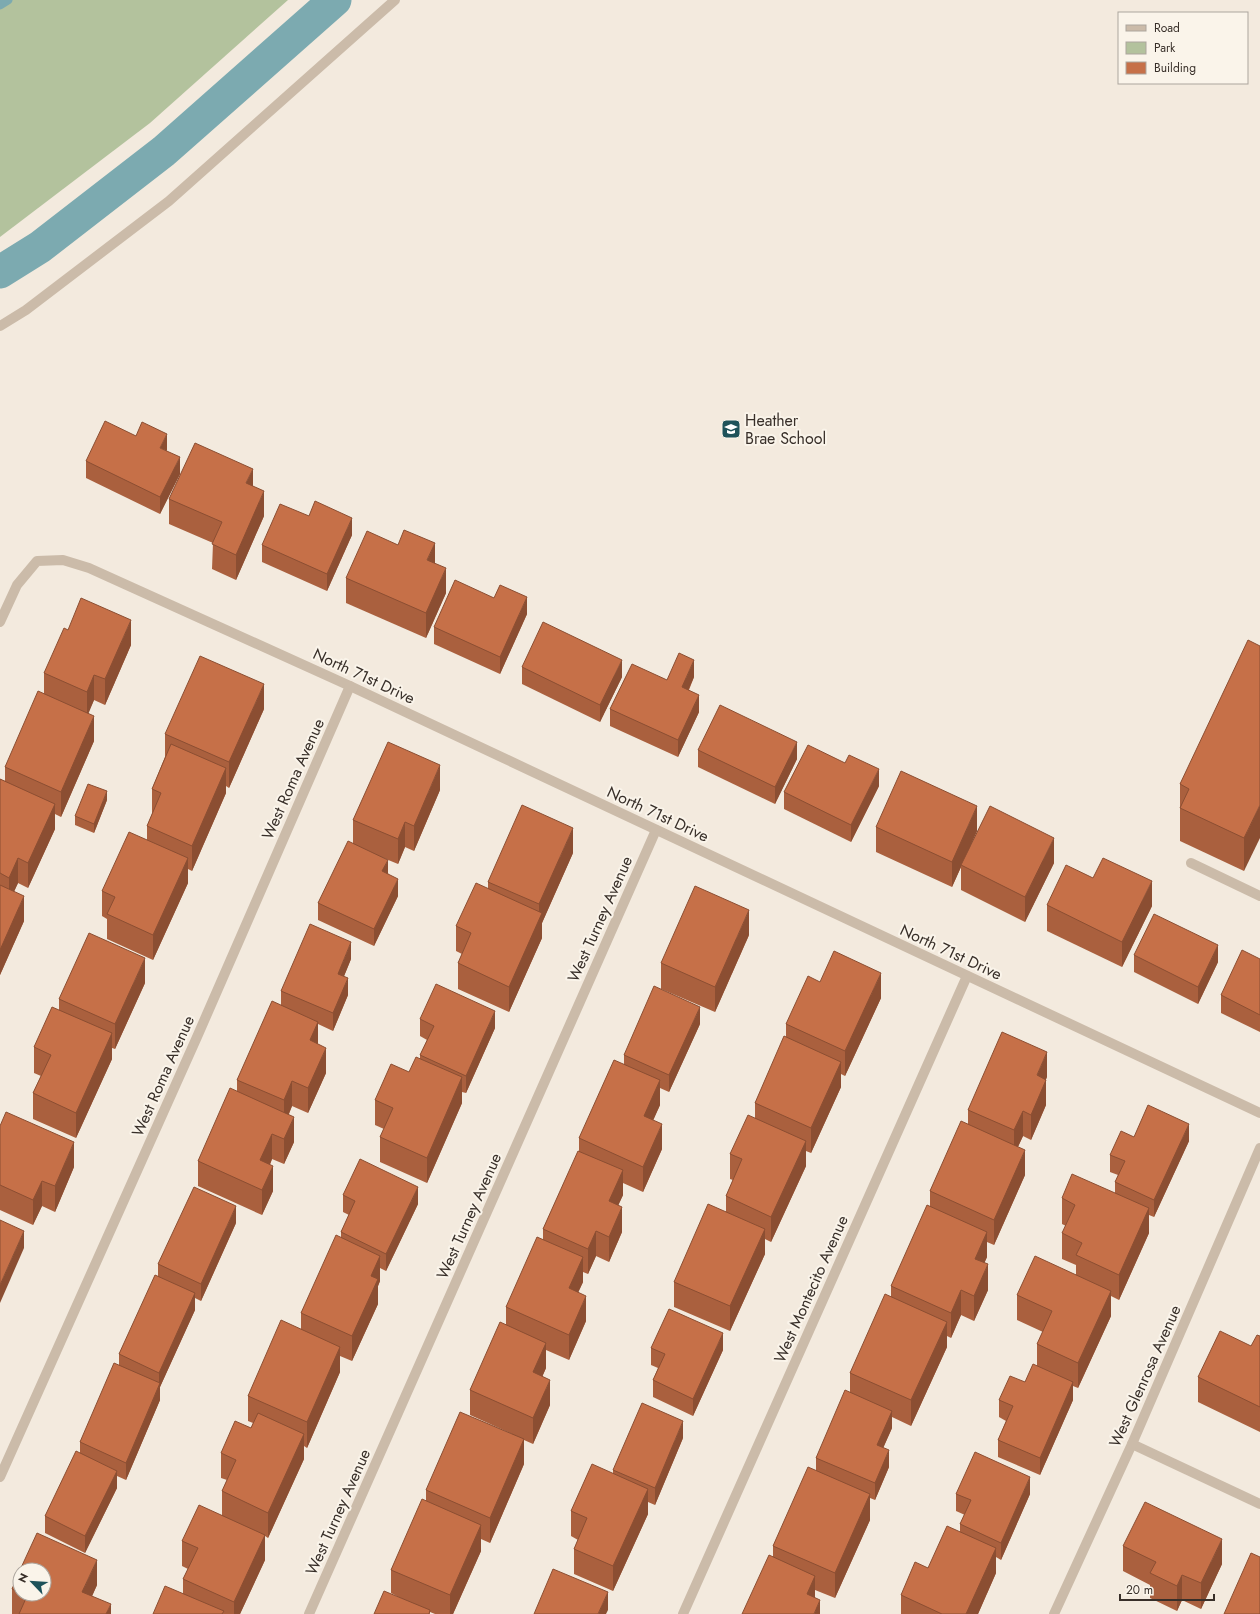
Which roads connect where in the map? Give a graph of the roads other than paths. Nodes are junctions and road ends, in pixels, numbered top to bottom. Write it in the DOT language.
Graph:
graph roads {
  1 [pos="395,0"];
  2 [pos="0,326"];
  3 [pos="0,622"];
  4 [pos="350,686"];
  5 [pos="656,830"];
  6 [pos="1191,863"];
  7 [pos="1260,896"];
  8 [pos="967,976"];
  9 [pos="1260,1114"];
  10 [pos="1260,1148"];
  11 [pos="1132,1444"];
  12 [pos="0,1477"];
  13 [pos="1260,1504"];
  14 [pos="309,1614"];
  15 [pos="683,1614"];
  16 [pos="1054,1614"];
  1 -- 2 [label="street"];
  3 -- 4 [label="street, North 71st Drive"];
  4 -- 5 [label="street, North 71st Drive"];
  4 -- 12 [label="street, West Roma Avenue"];
  5 -- 8 [label="street, North 71st Drive"];
  5 -- 14 [label="street, West Turney Avenue"];
  6 -- 7 [label="street"];
  8 -- 9 [label="street, North 71st Drive"];
  8 -- 15 [label="street, West Montecito Avenue"];
  10 -- 11 [label="street, West Glenrosa Avenue"];
  11 -- 13 [label="street"];
  11 -- 16 [label="street, West Glenrosa Avenue"];
}
